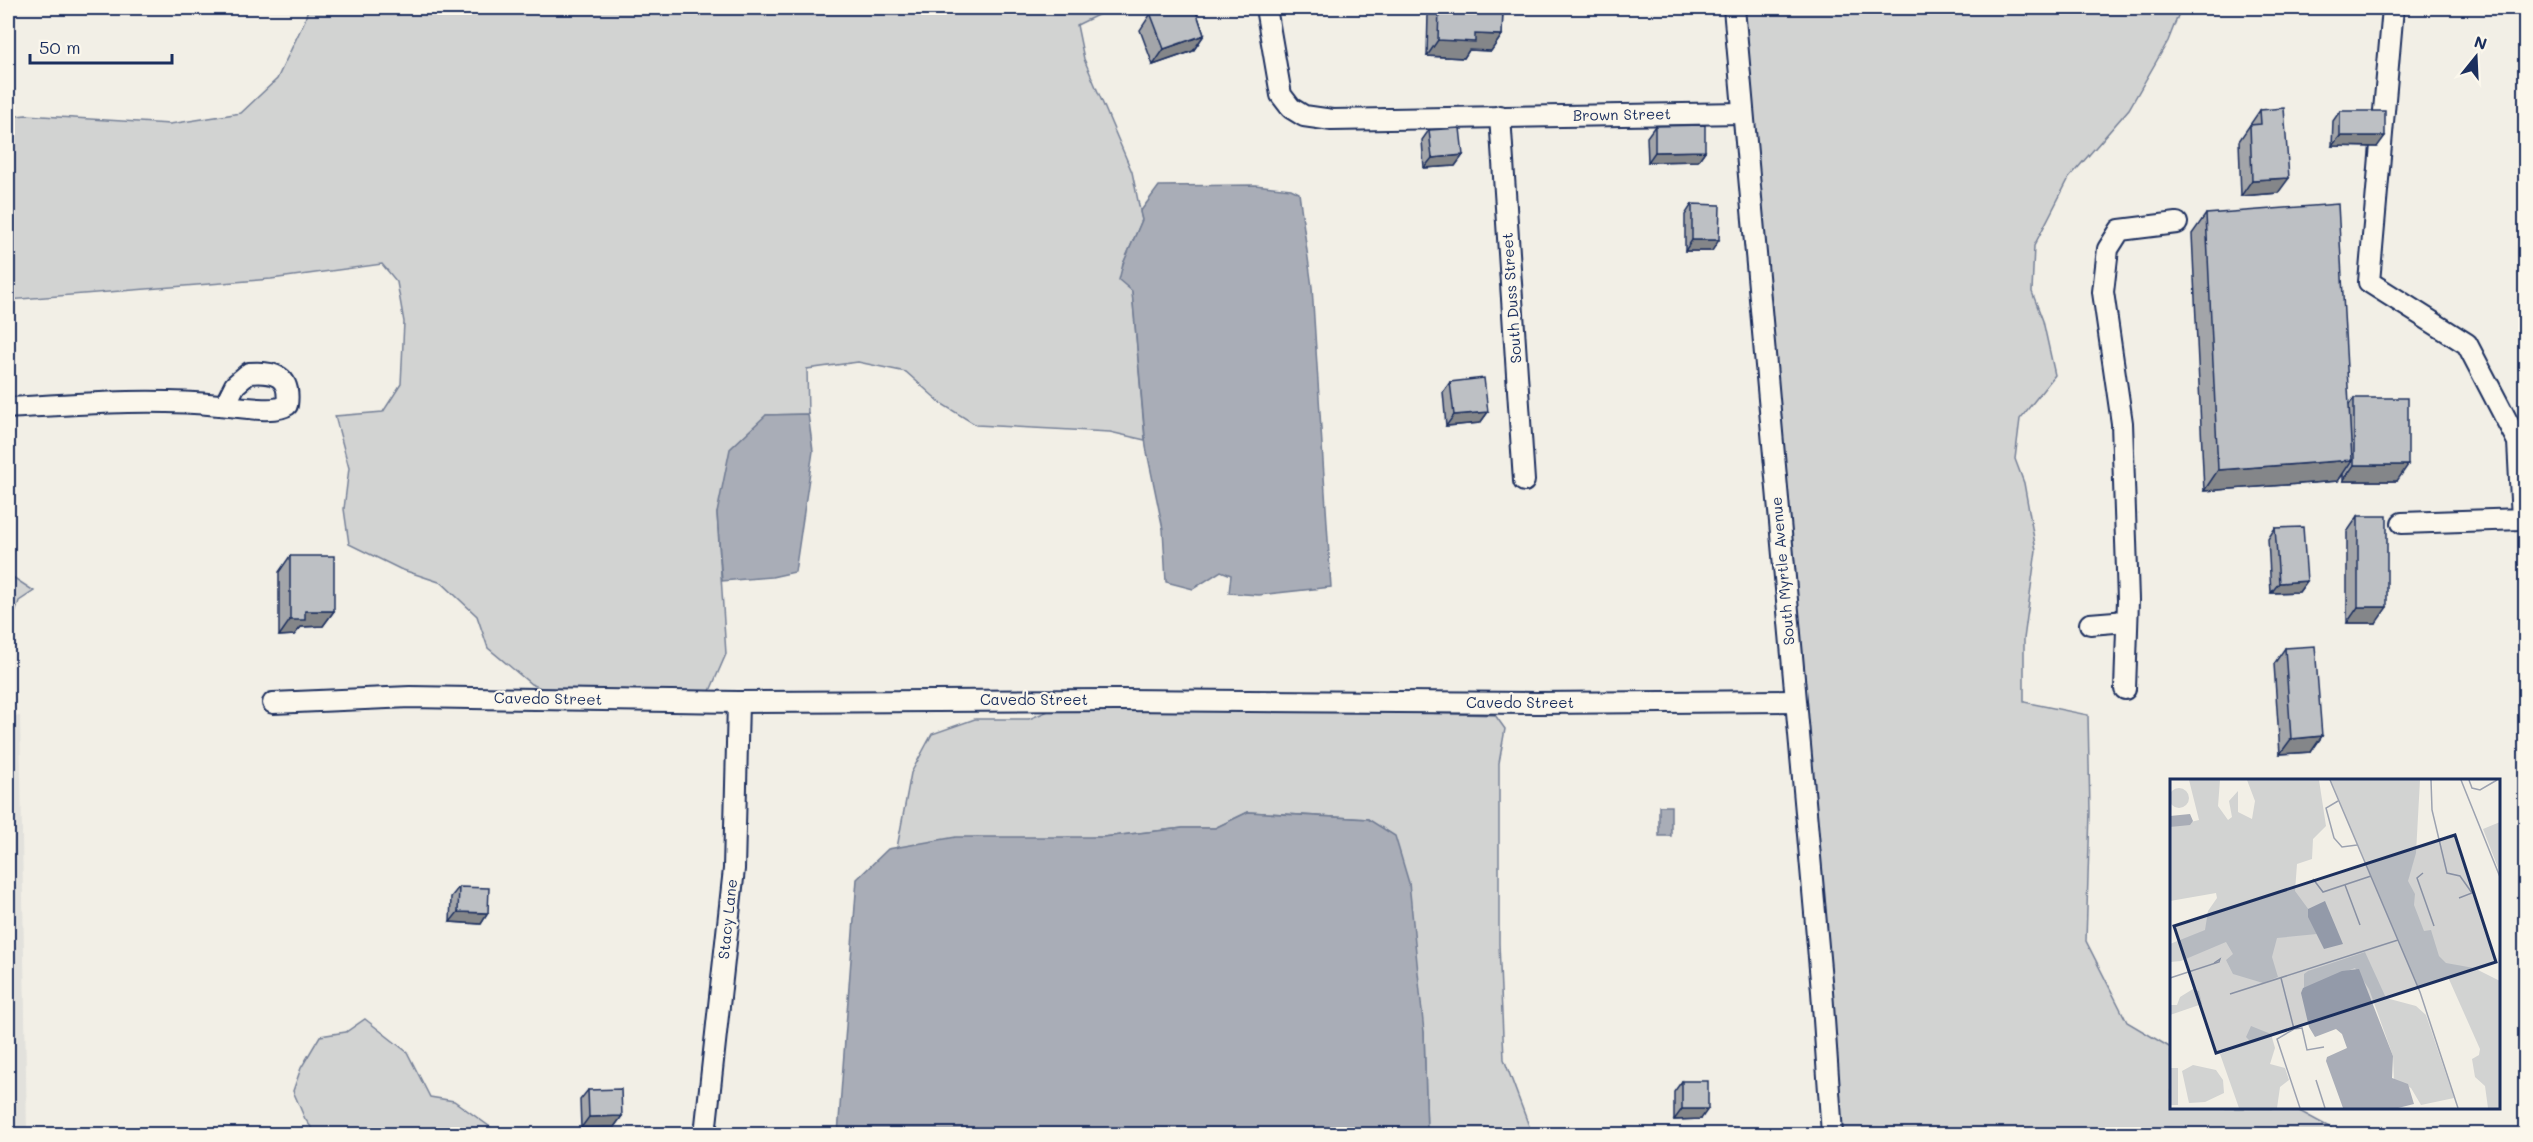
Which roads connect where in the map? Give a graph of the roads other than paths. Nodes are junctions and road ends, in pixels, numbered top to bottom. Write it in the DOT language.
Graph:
graph roads {
  1 [pos="1266,8"];
  2 [pos="1734,8"];
  3 [pos="2393,8"];
  4 [pos="1743,113"];
  5 [pos="1500,116"];
  6 [pos="2177,223"];
  7 [pos="225,405"];
  8 [pos="8,408"];
  9 [pos="1524,481"];
  10 [pos="2402,523"];
  11 [pos="2127,621"];
  12 [pos="2090,624"];
  13 [pos="2125,689"];
  14 [pos="1795,701"];
  15 [pos="738,702"];
  16 [pos="273,703"];
  17 [pos="705,1134"];
  18 [pos="1832,1134"];
  1 -- 5 [label="street, Brown Street"];
  2 -- 4 [label="street, South Myrtle Avenue"];
  3 -- 10 [label="street"];
  4 -- 5 [label="street, Brown Street"];
  4 -- 14 [label="street, South Myrtle Avenue"];
  5 -- 9 [label="street, South Duss Street"];
  6 -- 11 [label="street"];
  7 -- 8 [label="street"];
  11 -- 12 [label="street"];
  11 -- 13 [label="street"];
  14 -- 15 [label="street, Cavedo Street"];
  14 -- 18 [label="street, South Myrtle Avenue"];
  15 -- 16 [label="street, Cavedo Street"];
  15 -- 17 [label="street, Stacy Lane"];
}
